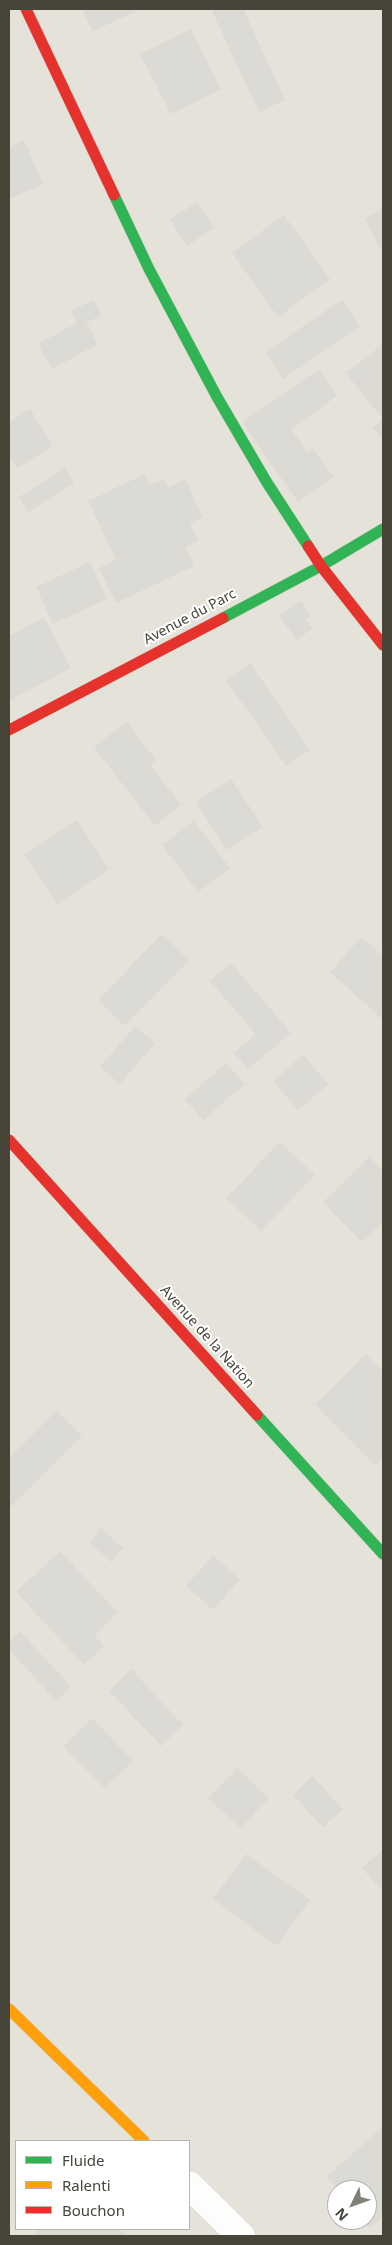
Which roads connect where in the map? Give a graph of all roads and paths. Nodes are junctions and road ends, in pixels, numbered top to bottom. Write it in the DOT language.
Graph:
graph roads {
  1 [pos="26,9"];
  2 [pos="383,528"];
  3 [pos="321,566"];
  4 [pos="383,645"];
  5 [pos="9,730"];
  6 [pos="9,1140"];
  7 [pos="383,1554"];
  8 [pos="9,2009"];
  9 [pos="143,2140"];
  10 [pos="190,2186"];
  11 [pos="241,2236"];
  1 -- 3 [label="street"];
  2 -- 3 [label="street, Avenue du Parc"];
  3 -- 4 [label="street"];
  3 -- 5 [label="street, Avenue du Parc"];
  6 -- 7 [label="street, Avenue de la Nation"];
  8 -- 9 [label="street"];
  10 -- 11 [label="street"];
}
